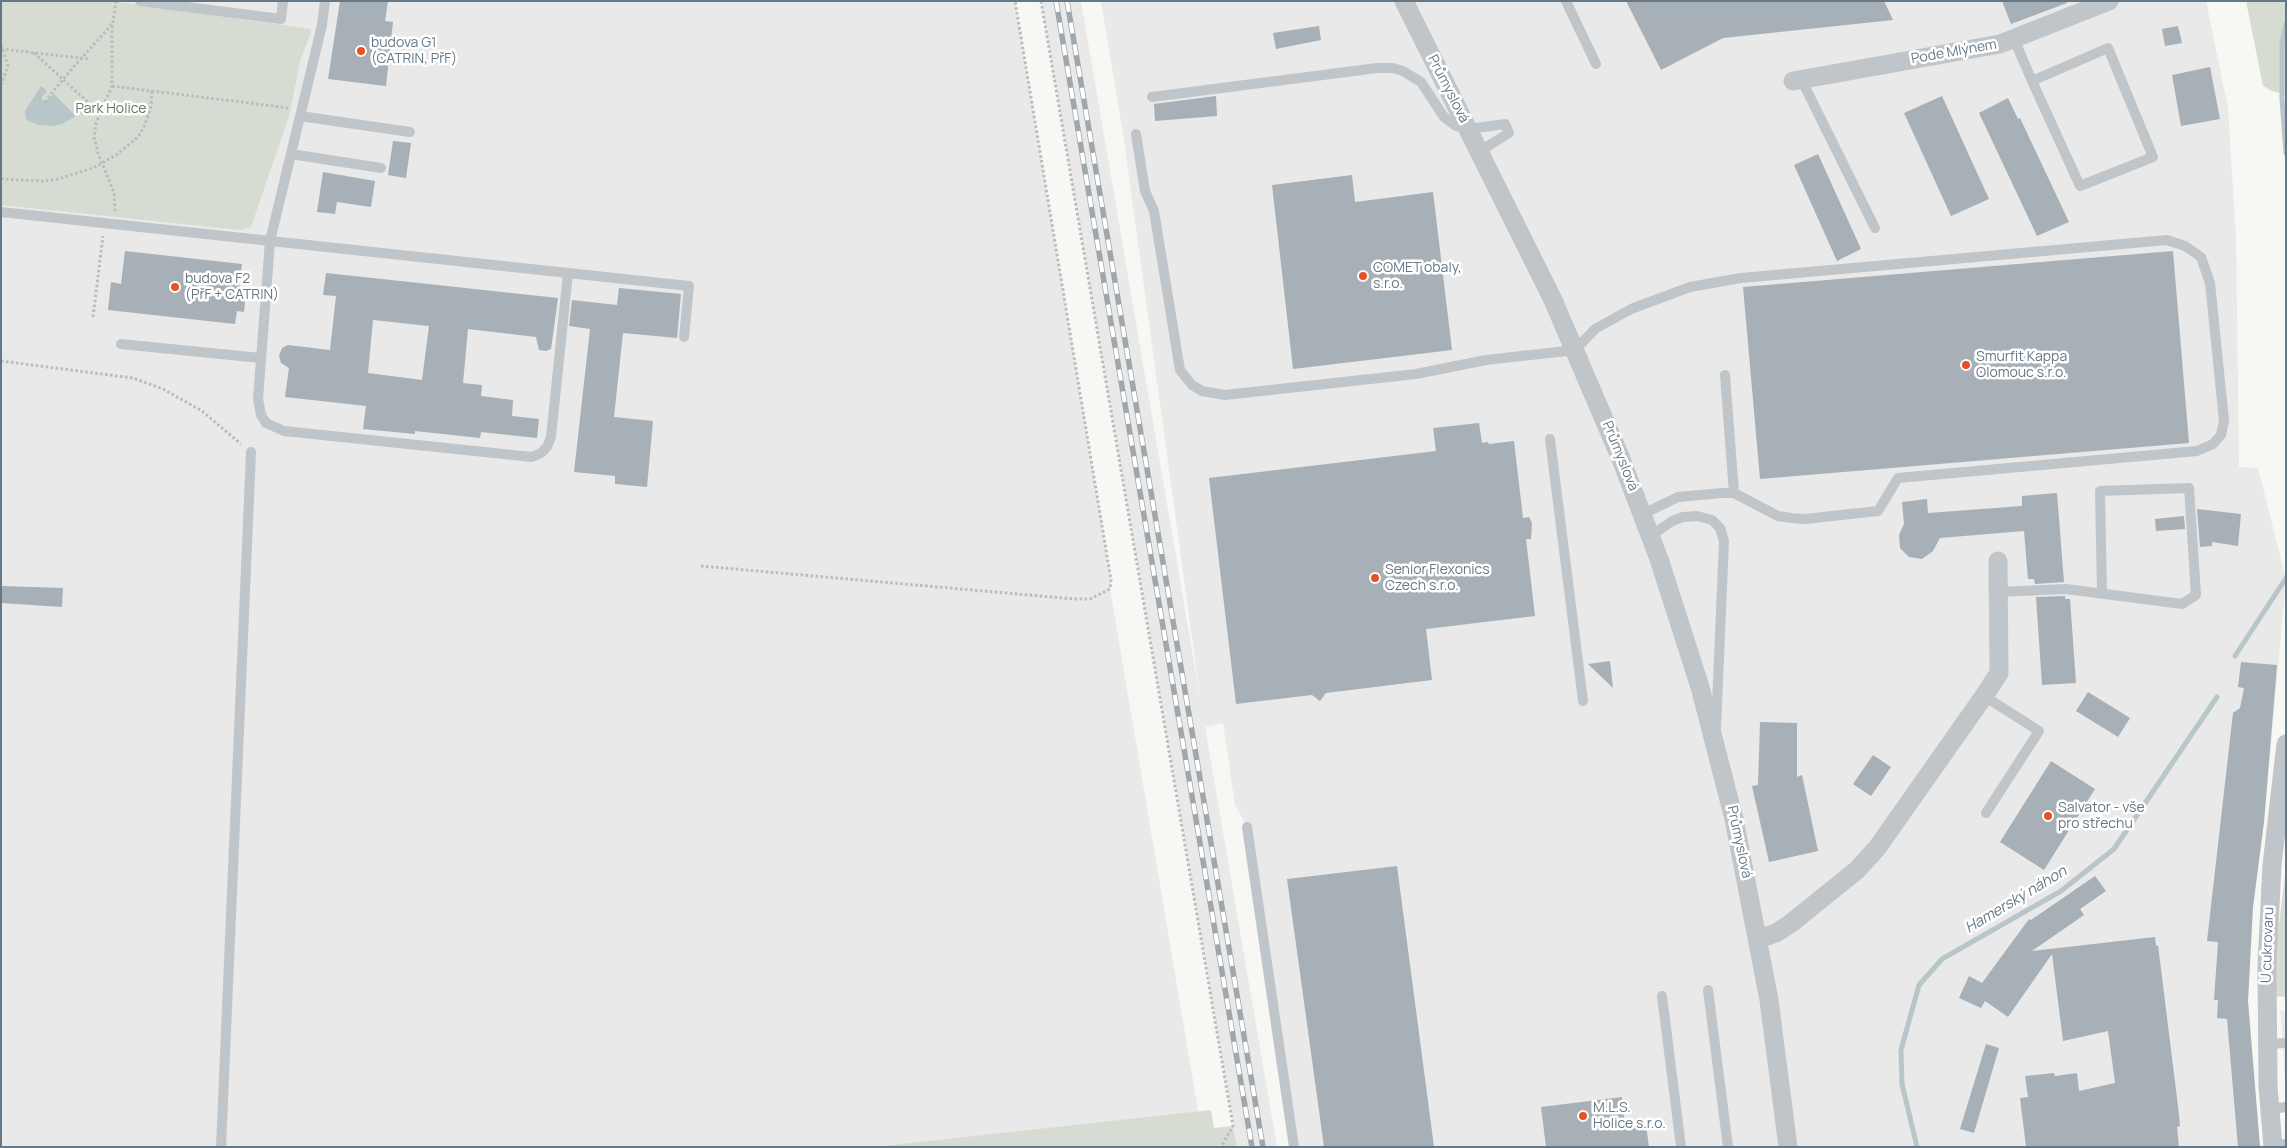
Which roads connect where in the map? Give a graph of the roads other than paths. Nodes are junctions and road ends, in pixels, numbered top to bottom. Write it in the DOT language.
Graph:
graph roads {
  1 [pos="140,1"];
  2 [pos="283,1"];
  3 [pos="326,1"];
  4 [pos="1404,1"];
  5 [pos="1566,1"];
  6 [pos="2109,1"];
  7 [pos="2014,39"];
  8 [pos="1596,64"];
  9 [pos="1797,80"];
  10 [pos="2032,81"];
  11 [pos="1152,97"];
  12 [pos="301,113"];
  13 [pos="1469,129"];
  14 [pos="410,132"];
  15 [pos="1136,134"];
  16 [pos="1480,152"];
  17 [pos="291,154"];
  18 [pos="381,168"];
  19 [pos="1,212"];
  20 [pos="1875,228"];
  21 [pos="270,241"];
  22 [pos="568,273"];
  23 [pos="684,337"];
  24 [pos="121,344"];
  25 [pos="1575,350"];
  26 [pos="261,358"];
  27 [pos="1725,375"];
  28 [pos="1550,439"];
  29 [pos="251,452"];
  30 [pos="1734,493"];
  31 [pos="1643,514"];
  32 [pos="1651,536"];
  33 [pos="1998,561"];
  34 [pos="1998,592"];
  35 [pos="2102,593"];
  36 [pos="1984,696"];
  37 [pos="1582,701"];
  38 [pos="1715,743"];
  39 [pos="2286,744"];
  40 [pos="1986,813"];
  41 [pos="1247,827"];
  42 [pos="1758,939"];
  43 [pos="1708,990"];
  44 [pos="1662,996"];
  45 [pos="2276,1043"];
  46 [pos="2278,1108"];
  47 [pos="2277,1145"];
  48 [pos="221,1147"];
  49 [pos="1294,1147"];
  50 [pos="1681,1147"];
  51 [pos="1728,1147"];
  52 [pos="1788,1147"];
  1 -- 2 [label="lane"];
  3 -- 12 [label="lane"];
  4 -- 13 [label="street, Průmyslová"];
  5 -- 8 [label="lane"];
  6 -- 7 [label="street, Pode Mlýnem"];
  7 -- 9 [label="street, Pode Mlýnem"];
  7 -- 10 [label="lane"];
  9 -- 20 [label="lane"];
  10 -- 10 [label="lane"];
  11 -- 13 [label="lane"];
  12 -- 14 [label="lane"];
  12 -- 17 [label="lane"];
  13 -- 16 [label="street, Průmyslová"];
  13 -- 16 [label="lane"];
  15 -- 25 [label="lane"];
  16 -- 25 [label="street, Průmyslová"];
  17 -- 18 [label="lane"];
  17 -- 21 [label="lane"];
  19 -- 21 [label="lane"];
  21 -- 22 [label="lane"];
  21 -- 26 [label="lane"];
  22 -- 23 [label="lane"];
  22 -- 26 [label="lane"];
  24 -- 26 [label="lane"];
  25 -- 30 [label="lane"];
  25 -- 31 [label="street, Průmyslová"];
  27 -- 30 [label="lane"];
  28 -- 37 [label="lane"];
  29 -- 48 [label="lane"];
  30 -- 31 [label="lane"];
  31 -- 32 [label="street, Průmyslová"];
  32 -- 38 [label="street, Průmyslová"];
  32 -- 38 [label="lane"];
  33 -- 34 [label="street"];
  34 -- 35 [label="lane"];
  34 -- 36 [label="street"];
  35 -- 35 [label="lane"];
  36 -- 40 [label="lane"];
  36 -- 42 [label="street"];
  38 -- 42 [label="street, Průmyslová"];
  39 -- 45 [label="street, U cukrovaru"];
  41 -- 49 [label="lane"];
  42 -- 52 [label="street, Průmyslová"];
  43 -- 51 [label="lane"];
  44 -- 50 [label="lane"];
  45 -- 46 [label="street, U cukrovaru"];
  46 -- 47 [label="street, U cukrovaru"];
}
